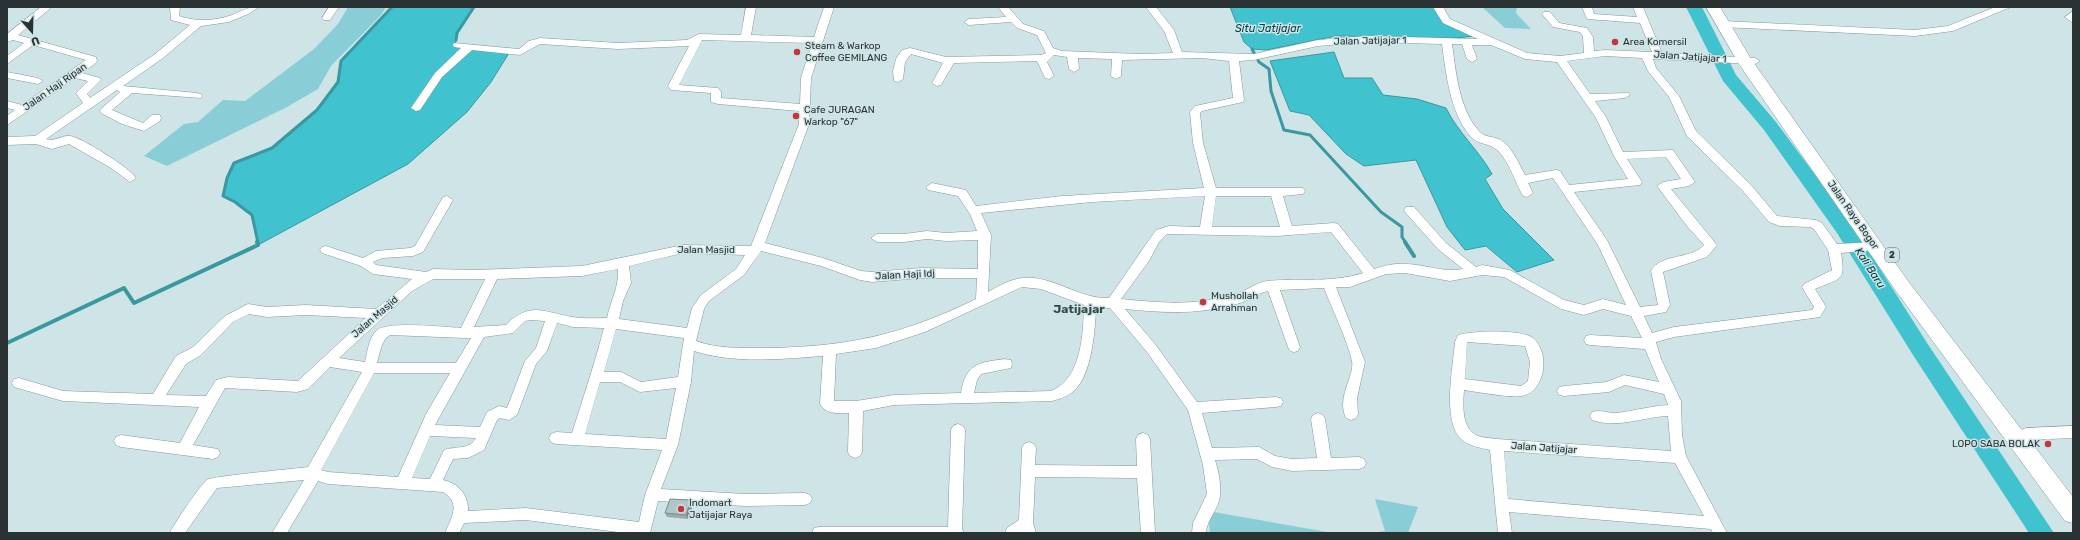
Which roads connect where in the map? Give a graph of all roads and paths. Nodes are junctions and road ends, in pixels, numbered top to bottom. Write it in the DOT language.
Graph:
graph roads {
  1 [pos="47,7"];
  2 [pos="175,7"];
  3 [pos="254,7"];
  4 [pos="334,7"];
  5 [pos="751,7"];
  6 [pos="830,7"];
  7 [pos="1003,7"];
  8 [pos="1151,7"];
  9 [pos="1438,7"];
  10 [pos="1587,7"];
  11 [pos="1638,7"];
  12 [pos="1713,7"];
  13 [pos="2006,7"];
  14 [pos="1547,14"];
  15 [pos="2073,14"];
  16 [pos="327,18"];
  17 [pos="1725,18"];
  18 [pos="1015,19"];
  19 [pos="1643,20"];
  20 [pos="2073,20"];
  21 [pos="969,22"];
  22 [pos="198,24"];
  23 [pos="9,37"];
  24 [pos="699,37"];
  25 [pos="746,37"];
  26 [pos="817,40"];
  27 [pos="1447,40"];
  28 [pos="32,41"];
  29 [pos="1466,41"];
  30 [pos="1492,42"];
  31 [pos="1056,53"];
  32 [pos="1072,54"];
  33 [pos="1178,54"];
  34 [pos="1589,54"];
  35 [pos="1652,55"];
  36 [pos="1117,56"];
  37 [pos="1043,58"];
  38 [pos="1234,58"];
  39 [pos="1472,59"];
  40 [pos="1560,59"];
  41 [pos="951,60"];
  42 [pos="7,61"];
  43 [pos="1744,61"];
  44 [pos="1074,69"];
  45 [pos="73,74"];
  46 [pos="7,76"];
  47 [pos="1049,76"];
  48 [pos="1116,76"];
  49 [pos="898,79"];
  50 [pos="38,81"];
  51 [pos="938,82"];
  52 [pos="112,88"];
  53 [pos="129,90"];
  54 [pos="1625,95"];
  55 [pos="197,96"];
  56 [pos="1588,98"];
  57 [pos="7,104"];
  58 [pos="89,104"];
  59 [pos="416,108"];
  60 [pos="805,108"];
  61 [pos="23,109"];
  62 [pos="156,118"];
  63 [pos="7,121"];
  64 [pos="37,140"];
  65 [pos="7,141"];
  66 [pos="1619,156"];
  67 [pos="130,178"];
  68 [pos="1521,180"];
  69 [pos="932,187"];
  70 [pos="1568,189"];
  71 [pos="1299,191"];
  72 [pos="1211,192"];
  73 [pos="1276,192"];
  74 [pos="1527,193"];
  75 [pos="447,200"];
  76 [pos="974,210"];
  77 [pos="1410,210"];
  78 [pos="1204,231"];
  79 [pos="1287,231"];
  80 [pos="985,236"];
  81 [pos="877,238"];
  82 [pos="1870,247"];
  83 [pos="756,248"];
  84 [pos="1835,249"];
  85 [pos="326,250"];
  86 [pos="365,263"];
  87 [pos="623,263"];
  88 [pos="1475,272"];
  89 [pos="493,274"];
  90 [pos="983,274"];
  91 [pos="1371,274"];
  92 [pos="428,276"];
  93 [pos="1328,282"];
  94 [pos="1272,285"];
  95 [pos="982,300"];
  96 [pos="1090,302"];
  97 [pos="1114,303"];
  98 [pos="1637,312"];
  99 [pos="380,314"];
  100 [pos="553,317"];
  101 [pos="611,323"];
  102 [pos="481,331"];
  103 [pos="465,333"];
  104 [pos="690,339"];
  105 [pos="1590,340"];
  106 [pos="1650,342"];
  107 [pos="1294,347"];
  108 [pos="830,349"];
  109 [pos="327,361"];
  110 [pos="1006,364"];
  111 [pos="369,368"];
  112 [pos="460,368"];
  113 [pos="595,377"];
  114 [pos="684,382"];
  115 [pos="19,383"];
  116 [pos="1458,384"];
  117 [pos="1670,390"];
  118 [pos="1564,392"];
  119 [pos="967,398"];
  120 [pos="156,400"];
  121 [pos="209,402"];
  122 [pos="1276,402"];
  123 [pos="856,406"];
  124 [pos="1194,408"];
  125 [pos="1675,410"];
  126 [pos="1351,414"];
  127 [pos="1597,416"];
  128 [pos="1318,419"];
  129 [pos="426,430"];
  130 [pos="958,430"];
  131 [pos="2073,432"];
  132 [pos="485,433"];
  133 [pos="2026,434"];
  134 [pos="556,438"];
  135 [pos="1143,439"];
  136 [pos="577,440"];
  137 [pos="121,441"];
  138 [pos="671,445"];
  139 [pos="1497,445"];
  140 [pos="1029,448"];
  141 [pos="183,450"];
  142 [pos="855,452"];
  143 [pos="214,453"];
  144 [pos="1207,454"];
  145 [pos="1679,457"];
  146 [pos="1359,463"];
  147 [pos="1325,464"];
  148 [pos="1028,471"];
  149 [pos="1144,472"];
  150 [pos="314,474"];
  151 [pos="403,482"];
  152 [pos="434,485"];
  153 [pos="652,495"];
  154 [pos="2073,496"];
  155 [pos="805,499"];
  156 [pos="1501,505"];
  157 [pos="2073,514"];
  158 [pos="459,517"];
  159 [pos="1027,528"];
  160 [pos="1717,528"];
  161 [pos="644,531"];
  162 [pos="177,533"];
  163 [pos="279,533"];
  164 [pos="452,533"];
  165 [pos="819,533"];
  166 [pos="956,533"];
  167 [pos="1012,533"];
  168 [pos="1148,533"];
  169 [pos="1199,533"];
  170 [pos="1505,533"];
  1 -- 23 [label="street"];
  2 -- 22 [label="street"];
  3 -- 22 [label="street"];
  4 -- 16 [label="street"];
  5 -- 25 [label="street"];
  6 -- 26 [label="street"];
  7 -- 18 [label="street"];
  8 -- 33 [label="street"];
  9 -- 30 [label="street"];
  10 -- 19 [label="street"];
  11 -- 19 [label="street"];
  12 -- 17 [label="highway, Jalan Raya Bogor / 2"];
  13 -- 17 [label="street"];
  14 -- 34 [label="street"];
  15 -- 20 [label="street"];
  17 -- 43 [label="highway, Jalan Raya Bogor / 2"];
  18 -- 21 [label="street"];
  18 -- 31 [label="street"];
  19 -- 35 [label="street"];
  22 -- 52 [label="street"];
  23 -- 28 [label="street, Jalan Haji Ripan"];
  24 -- 25 [label="street"];
  24 -- 59 [label="street"];
  24 -- 60 [label="street"];
  25 -- 26 [label="street"];
  26 -- 60 [label="street"];
  27 -- 29 [label="street, Jalan Jatijajar 1"];
  27 -- 38 [label="street, Jalan Jatijajar 1"];
  27 -- 68 [label="street"];
  28 -- 42 [label="street"];
  28 -- 45 [label="street, Jalan Haji Ripan"];
  29 -- 30 [label="street, Jalan Jatijajar 1"];
  29 -- 39 [label="street"];
  30 -- 40 [label="street, Jalan Jatijajar 1"];
  31 -- 32 [label="street, Jalan Jatijajar 1"];
  31 -- 37 [label="street"];
  32 -- 36 [label="street, Jalan Jatijajar 1"];
  32 -- 44 [label="street"];
  33 -- 36 [label="street, Jalan Jatijajar 1"];
  33 -- 38 [label="street, Jalan Jatijajar 1"];
  34 -- 35 [label="street, Jalan Jatijajar 1"];
  34 -- 40 [label="street, Jalan Jatijajar 1"];
  35 -- 43 [label="street, Jalan Jatijajar 1"];
  35 -- 84 [label="street"];
  36 -- 48 [label="street"];
  37 -- 41 [label="street"];
  37 -- 47 [label="street"];
  38 -- 72 [label="street"];
  40 -- 56 [label="street"];
  41 -- 49 [label="street"];
  41 -- 51 [label="street"];
  43 -- 82 [label="highway, Jalan Raya Bogor / 2"];
  43 -- 133 [label="highway, Jalan Raya Bogor / 2"];
  45 -- 58 [label="street"];
  45 -- 61 [label="street, Jalan Haji Ripan"];
  46 -- 50 [label="street"];
  52 -- 53 [label="street"];
  52 -- 58 [label="street"];
  53 -- 55 [label="street"];
  53 -- 62 [label="street"];
  54 -- 56 [label="street"];
  56 -- 66 [label="street"];
  57 -- 61 [label="street"];
  58 -- 64 [label="street"];
  60 -- 83 [label="street"];
  61 -- 63 [label="street, Jalan Haji Ripan"];
  64 -- 65 [label="street"];
  64 -- 67 [label="street"];
  66 -- 70 [label="street"];
  66 -- 98 [label="street"];
  68 -- 70 [label="street"];
  68 -- 74 [label="street"];
  69 -- 76 [label="street"];
  70 -- 98 [label="street"];
  71 -- 73 [label="street"];
  72 -- 73 [label="street"];
  72 -- 76 [label="street"];
  72 -- 78 [label="street"];
  73 -- 79 [label="street"];
  75 -- 86 [label="street"];
  76 -- 80 [label="street"];
  77 -- 88 [label="street"];
  78 -- 79 [label="street"];
  78 -- 97 [label="street"];
  79 -- 91 [label="street"];
  80 -- 81 [label="street"];
  80 -- 90 [label="street"];
  82 -- 84 [label="street"];
  82 -- 157 [label="highway, Jalan Raya Bogor / 2"];
  83 -- 87 [label="street, Jalan Masjid"];
  83 -- 90 [label="street, Jalan Haji Idj"];
  83 -- 104 [label="street"];
  84 -- 106 [label="street"];
  85 -- 86 [label="street"];
  86 -- 92 [label="street"];
  87 -- 89 [label="street, Jalan Masjid"];
  87 -- 101 [label="street"];
  88 -- 91 [label="street"];
  88 -- 98 [label="street"];
  89 -- 92 [label="street, Jalan Masjid"];
  89 -- 103 [label="street"];
  90 -- 95 [label="street"];
  91 -- 93 [label="street"];
  92 -- 99 [label="street, Jalan Masjid"];
  93 -- 94 [label="street"];
  93 -- 126 [label="street"];
  94 -- 97 [label="street"];
  94 -- 107 [label="street"];
  95 -- 96 [label="street"];
  95 -- 108 [label="street"];
  96 -- 97 [label="street"];
  96 -- 119 [label="street"];
  97 -- 124 [label="street"];
  98 -- 106 [label="street"];
  99 -- 109 [label="street, Jalan Masjid"];
  99 -- 120 [label="street"];
  100 -- 101 [label="street"];
  100 -- 102 [label="street"];
  100 -- 132 [label="street"];
  101 -- 104 [label="street"];
  101 -- 113 [label="street"];
  102 -- 103 [label="street"];
  102 -- 112 [label="street"];
  103 -- 111 [label="street"];
  104 -- 108 [label="street"];
  104 -- 114 [label="street"];
  105 -- 106 [label="street"];
  106 -- 117 [label="street"];
  108 -- 123 [label="street"];
  109 -- 111 [label="street"];
  109 -- 121 [label="street, Jalan Masjid"];
  110 -- 119 [label="street"];
  111 -- 112 [label="street"];
  111 -- 150 [label="street"];
  112 -- 129 [label="street"];
  113 -- 114 [label="street"];
  113 -- 136 [label="street"];
  114 -- 138 [label="street"];
  115 -- 120 [label="street"];
  116 -- 116 [label="street"];
  116 -- 139 [label="street"];
  117 -- 118 [label="street"];
  117 -- 125 [label="street"];
  119 -- 123 [label="street"];
  120 -- 121 [label="street"];
  121 -- 141 [label="street, Jalan Masjid"];
  122 -- 124 [label="street"];
  123 -- 142 [label="street"];
  124 -- 144 [label="street"];
  125 -- 127 [label="street"];
  125 -- 145 [label="street"];
  128 -- 147 [label="street"];
  129 -- 132 [label="street"];
  129 -- 151 [label="street"];
  130 -- 166 [label="street"];
  131 -- 133 [label="street"];
  132 -- 152 [label="street"];
  133 -- 154 [label="highway, Jalan Raya Bogor / 2"];
  134 -- 136 [label="street"];
  135 -- 149 [label="street"];
  136 -- 138 [label="street"];
  137 -- 141 [label="street"];
  138 -- 153 [label="street"];
  139 -- 145 [label="street, Jalan Jatijajar"];
  139 -- 156 [label="street, Jalan Jatijajar"];
  140 -- 148 [label="street"];
  141 -- 143 [label="street"];
  144 -- 147 [label="street"];
  144 -- 169 [label="street"];
  145 -- 160 [label="street"];
  146 -- 147 [label="street"];
  148 -- 149 [label="street"];
  148 -- 159 [label="street"];
  149 -- 168 [label="street"];
  150 -- 151 [label="street"];
  150 -- 162 [label="street"];
  150 -- 163 [label="street"];
  151 -- 152 [label="street"];
  152 -- 158 [label="street"];
  153 -- 155 [label="street"];
  153 -- 161 [label="street"];
  156 -- 160 [label="street"];
  156 -- 170 [label="street, Jalan Jatijajar"];
  158 -- 161 [label="street"];
  158 -- 164 [label="street"];
  159 -- 167 [label="street"];
  165 -- 166 [label="street"];
}
